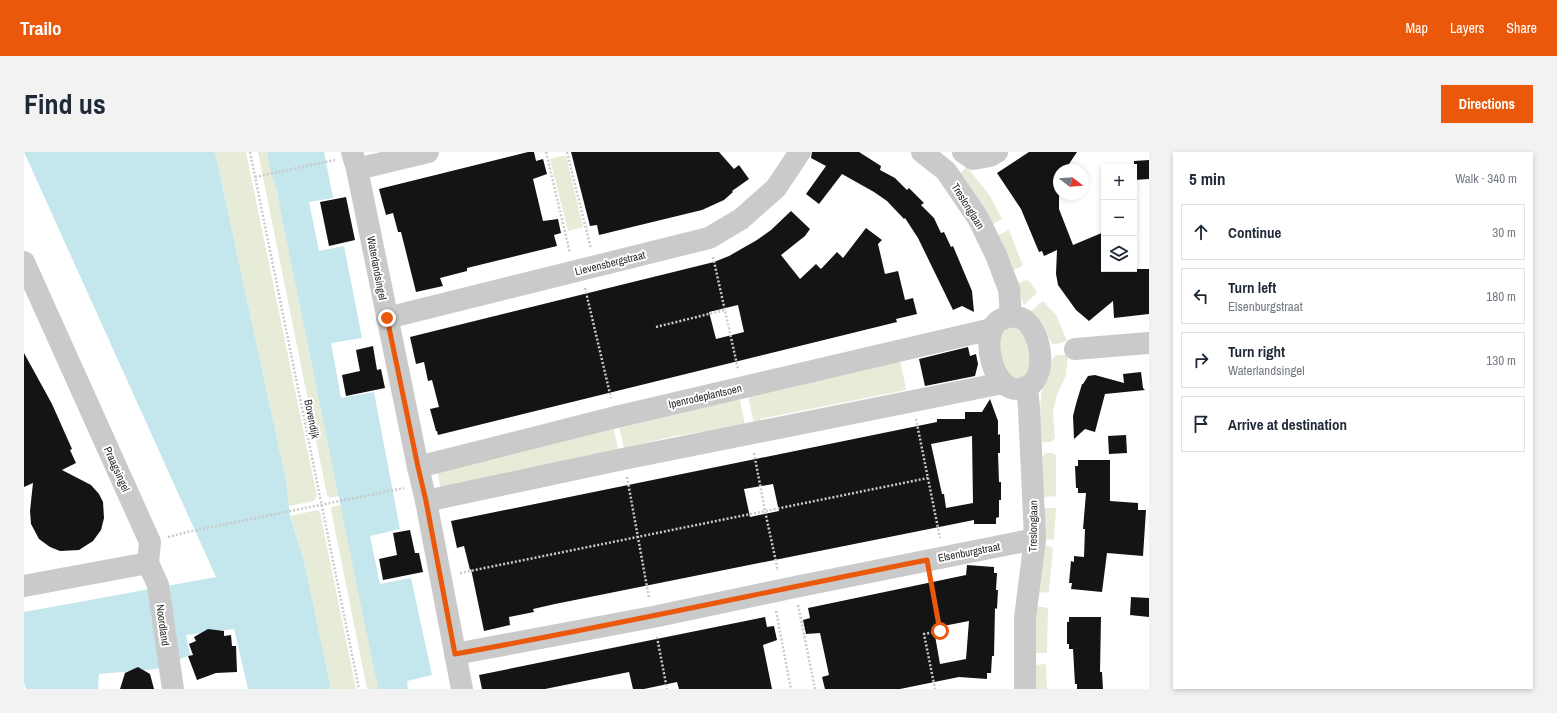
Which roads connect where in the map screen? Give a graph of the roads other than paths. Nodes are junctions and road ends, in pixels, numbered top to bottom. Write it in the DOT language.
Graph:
graph roads {
  1 [pos="428,152"];
  2 [pos="800,152"];
  3 [pos="922,152"];
  4 [pos="997,152"];
  5 [pos="964,153"];
  6 [pos="355,161"];
  7 [pos="946,171"];
  8 [pos="24,262"];
  9 [pos="1011,316"];
  10 [pos="387,318"];
  11 [pos="992,329"];
  12 [pos="1149,343"];
  13 [pos="1075,349"];
  14 [pos="1003,383"];
  15 [pos="1027,388"];
  16 [pos="418,467"];
  17 [pos="426,501"];
  18 [pos="1035,539"];
  19 [pos="148,563"];
  20 [pos="24,586"];
  21 [pos="455,654"];
  22 [pos="173,689"];
  23 [pos="462,689"];
  24 [pos="1024,689"];
  1 -- 6 [label="street"];
  2 -- 10 [label="street, Lievensbergstraat"];
  3 -- 7 [label="street, Treslonglaan"];
  4 -- 5 [label="street"];
  5 -- 7 [label="street"];
  6 -- 10 [label="street, Waterlandsingel"];
  7 -- 9 [label="street, Treslonglaan"];
  8 -- 19 [label="street, Praagsingel"];
  9 -- 11 [label="street"];
  9 -- 15 [label="street"];
  10 -- 16 [label="street, Waterlandsingel"];
  11 -- 14 [label="street"];
  11 -- 16 [label="street, Ipenrodeplantsoen"];
  12 -- 13 [label="street"];
  14 -- 15 [label="street"];
  14 -- 17 [label="street"];
  15 -- 18 [label="street, Treslonglaan"];
  16 -- 17 [label="street, Waterlandsingel"];
  17 -- 21 [label="street, Waterlandsingel"];
  18 -- 21 [label="street, Elsenburgstraat"];
  18 -- 24 [label="street, Treslonglaan"];
  19 -- 20 [label="street"];
  19 -- 22 [label="street, Noordland"];
  21 -- 23 [label="street, Waterlandsingel"];
}
